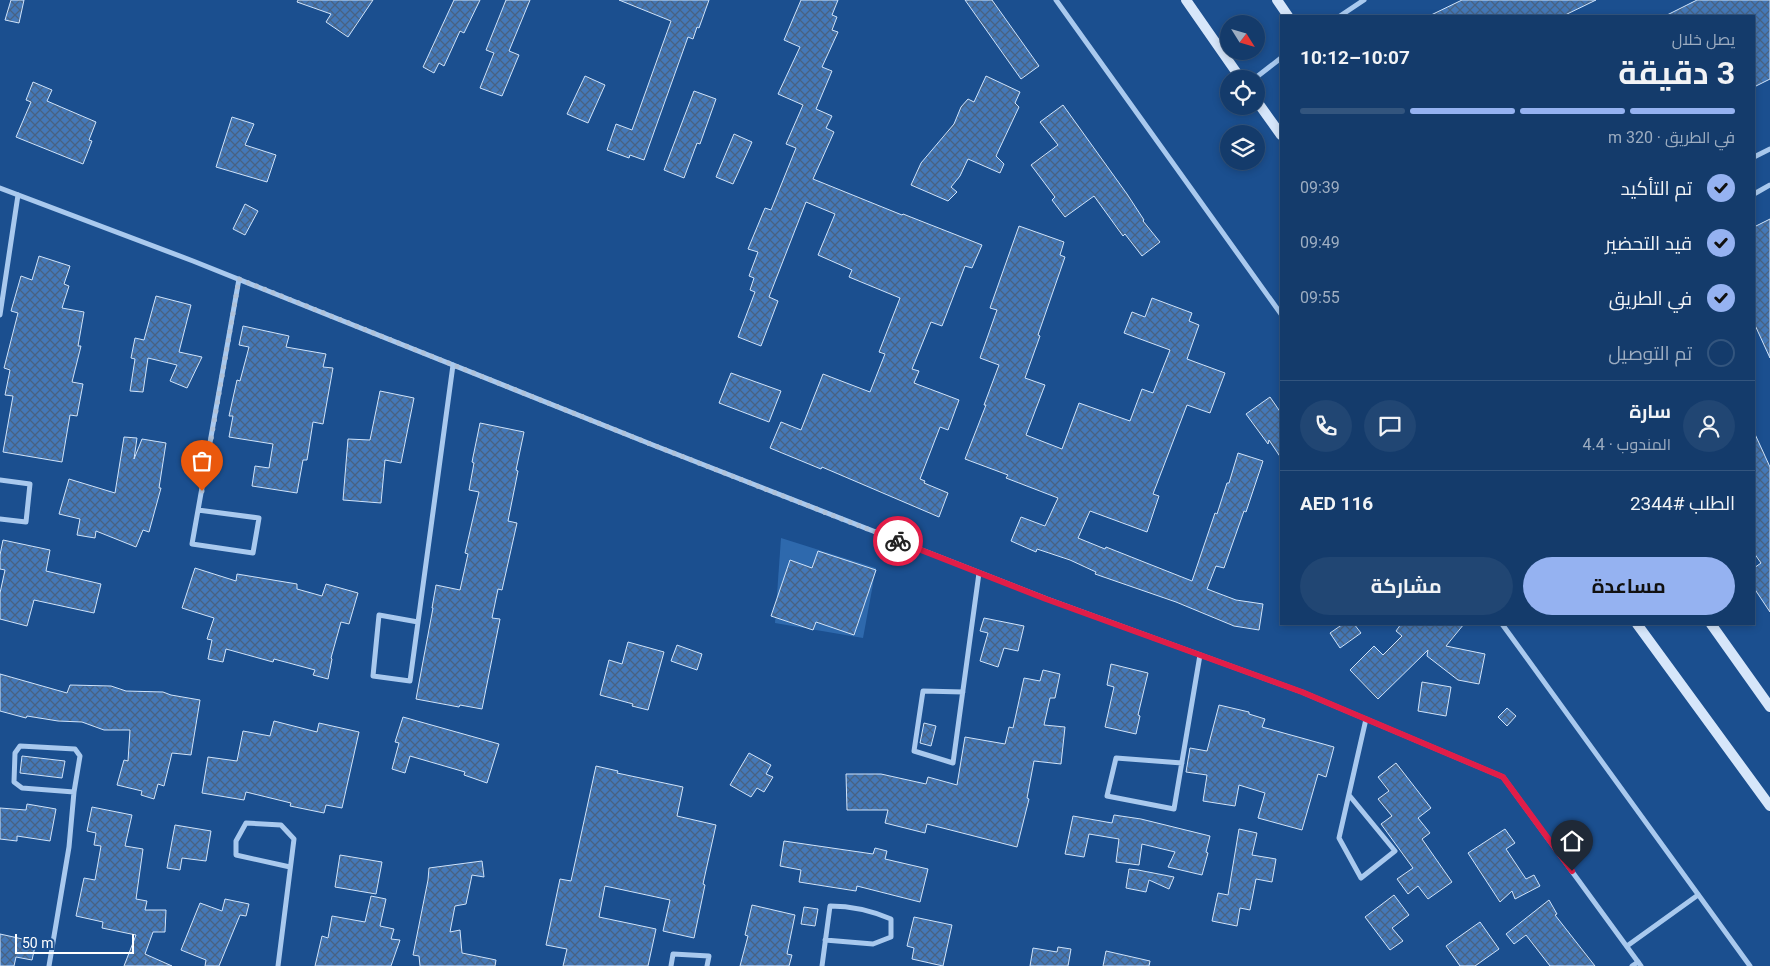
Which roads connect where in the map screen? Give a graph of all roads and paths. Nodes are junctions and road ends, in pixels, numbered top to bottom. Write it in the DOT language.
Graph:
graph roads {
  1 [pos="1056,0"];
  2 [pos="1186,0"];
  3 [pos="1364,0"];
  4 [pos="1280,1"];
  5 [pos="1287,15"];
  6 [pos="1342,15"];
  7 [pos="1280,59"];
  8 [pos="1235,70"];
  9 [pos="1265,70"];
  10 [pos="1265,113"];
  11 [pos="1280,134"];
  12 [pos="1770,149"];
  13 [pos="1755,156"];
  14 [pos="1770,185"];
  15 [pos="0,188"];
  16 [pos="1755,193"];
  17 [pos="18,195"];
  18 [pos="239,279"];
  19 [pos="1280,313"];
  20 [pos="0,315"];
  21 [pos="453,365"];
  22 [pos="0,480"];
  23 [pos="198,510"];
  24 [pos="0,518"];
  25 [pos="979,572"];
  26 [pos="418,622"];
  27 [pos="1503,625"];
  28 [pos="1638,625"];
  29 [pos="1712,625"];
  30 [pos="1200,655"];
  31 [pos="962,692"];
  32 [pos="1770,707"];
  33 [pos="1366,719"];
  34 [pos="1182,763"];
  35 [pos="74,792"];
  36 [pos="1349,795"];
  37 [pos="1770,806"];
  38 [pos="290,867"];
  39 [pos="1698,895"];
  40 [pos="825,940"];
  41 [pos="1627,946"];
  42 [pos="1639,964"];
  43 [pos="50,966"];
  44 [pos="278,966"];
  45 [pos="671,966"];
  46 [pos="707,966"];
  47 [pos="822,966"];
  48 [pos="1632,966"];
  49 [pos="1750,966"];
  1 -- 19 [label="street"];
  2 -- 8 [label="main road"];
  3 -- 6 [label="street"];
  4 -- 5 [label="main road"];
  7 -- 9 [label="street"];
  10 -- 11 [label="main road"];
  12 -- 13 [label="street"];
  14 -- 16 [label="street"];
  15 -- 17 [label="street"];
  17 -- 18 [label="street"];
  17 -- 20 [label="street"];
  18 -- 21 [label="street"];
  18 -- 23 [label="street"];
  21 -- 25 [label="street"];
  21 -- 26 [label="street"];
  22 -- 24 [label="street"];
  23 -- 23 [label="street"];
  25 -- 30 [label="street"];
  25 -- 31 [label="street"];
  26 -- 26 [label="street"];
  27 -- 39 [label="street"];
  28 -- 37 [label="main road"];
  29 -- 32 [label="main road"];
  30 -- 33 [label="street"];
  30 -- 34 [label="street"];
  31 -- 31 [label="street"];
  33 -- 36 [label="street"];
  33 -- 41 [label="street"];
  34 -- 34 [label="street"];
  35 -- 35 [label="street"];
  35 -- 43 [label="street"];
  36 -- 36 [label="street"];
  38 -- 38 [label="street"];
  38 -- 44 [label="street"];
  39 -- 41 [label="street"];
  39 -- 49 [label="street"];
  40 -- 40 [label="street"];
  40 -- 47 [label="street"];
  41 -- 42 [label="street"];
  42 -- 48 [label="street"];
  45 -- 46 [label="street"];
}
